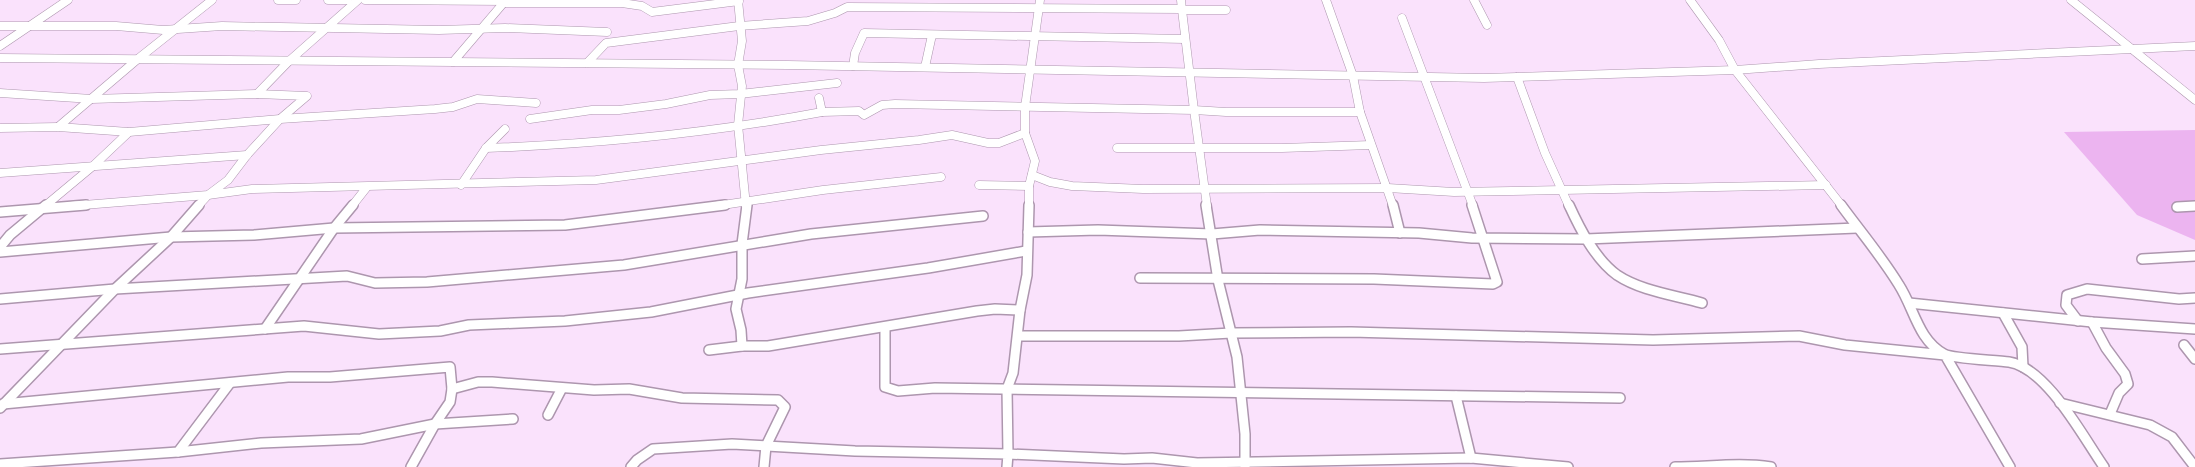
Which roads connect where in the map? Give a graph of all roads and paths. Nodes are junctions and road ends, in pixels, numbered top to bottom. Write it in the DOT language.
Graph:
graph roads {
  1 [pos="68,0"];
  2 [pos="212,0"];
  3 [pos="278,0"];
  4 [pos="296,0"];
  5 [pos="328,0"];
  6 [pos="348,0"];
  7 [pos="358,0"];
  8 [pos="365,0"];
  9 [pos="739,0"];
  10 [pos="1181,0"];
  11 [pos="1326,0"];
  12 [pos="1474,0"];
  13 [pos="1690,0"];
  14 [pos="2071,0"];
  15 [pos="505,1"];
  16 [pos="1040,4"];
  17 [pos="1182,10"];
  18 [pos="1226,10"];
  19 [pos="1402,18"];
  20 [pos="1487,25"];
  21 [pos="0,26"];
  22 [pos="28,26"];
  23 [pos="740,26"];
  24 [pos="179,28"];
  25 [pos="324,29"];
  26 [pos="480,29"];
  27 [pos="607,32"];
  28 [pos="932,34"];
  29 [pos="1036,37"];
  30 [pos="1185,38"];
  31 [pos="0,46"];
  32 [pos="2195,46"];
  33 [pos="2130,50"];
  34 [pos="0,58"];
  35 [pos="139,58"];
  36 [pos="289,61"];
  37 [pos="452,62"];
  38 [pos="587,64"];
  39 [pos="738,65"];
  40 [pos="853,66"];
  41 [pos="926,67"];
  42 [pos="1031,69"];
  43 [pos="1735,70"];
  44 [pos="1191,73"];
  45 [pos="1353,76"];
  46 [pos="1425,77"];
  47 [pos="1518,78"];
  48 [pos="837,83"];
  49 [pos="0,93"];
  50 [pos="257,94"];
  51 [pos="740,94"];
  52 [pos="92,98"];
  53 [pos="819,98"];
  54 [pos="2195,100"];
  55 [pos="536,103"];
  56 [pos="1026,107"];
  57 [pos="1194,110"];
  58 [pos="822,112"];
  59 [pos="1360,112"];
  60 [pos="280,119"];
  61 [pos="530,119"];
  62 [pos="738,125"];
  63 [pos="0,128"];
  64 [pos="58,128"];
  65 [pos="504,129"];
  66 [pos="129,132"];
  67 [pos="1025,133"];
  68 [pos="1371,145"];
  69 [pos="486,148"];
  70 [pos="1117,148"];
  71 [pos="1200,148"];
  72 [pos="247,155"];
  73 [pos="741,160"];
  74 [pos="93,166"];
  75 [pos="0,173"];
  76 [pos="1032,175"];
  77 [pos="942,177"];
  78 [pos="461,185"];
  79 [pos="1826,185"];
  80 [pos="979,186"];
  81 [pos="1029,186"];
  82 [pos="367,187"];
  83 [pos="1388,188"];
  84 [pos="1204,189"];
  85 [pos="1468,191"];
  86 [pos="1564,191"];
  87 [pos="208,195"];
  88 [pos="747,201"];
  89 [pos="2195,206"];
  90 [pos="2177,207"];
  91 [pos="41,209"];
  92 [pos="0,212"];
  93 [pos="983,216"];
  94 [pos="334,228"];
  95 [pos="1857,228"];
  96 [pos="1028,232"];
  97 [pos="1400,233"];
  98 [pos="1212,234"];
  99 [pos="171,237"];
  100 [pos="1484,237"];
  101 [pos="1586,239"];
  102 [pos="742,244"];
  103 [pos="0,247"];
  104 [pos="1026,251"];
  105 [pos="0,252"];
  106 [pos="2195,256"];
  107 [pos="2142,259"];
  108 [pos="299,278"];
  109 [pos="1140,278"];
  110 [pos="1218,280"];
  111 [pos="115,289"];
  112 [pos="738,295"];
  113 [pos="2195,298"];
  114 [pos="0,299"];
  115 [pos="1909,302"];
  116 [pos="1702,303"];
  117 [pos="1020,310"];
  118 [pos="2003,313"];
  119 [pos="2078,320"];
  120 [pos="2092,322"];
  121 [pos="885,327"];
  122 [pos="265,329"];
  123 [pos="2195,329"];
  124 [pos="1231,333"];
  125 [pos="1018,336"];
  126 [pos="61,345"];
  127 [pos="2184,345"];
  128 [pos="742,346"];
  129 [pos="0,349"];
  130 [pos="708,350"];
  131 [pos="1945,355"];
  132 [pos="2195,359"];
  133 [pos="2023,367"];
  134 [pos="230,384"];
  135 [pos="562,388"];
  136 [pos="452,389"];
  137 [pos="1008,389"];
  138 [pos="1239,392"];
  139 [pos="1456,396"];
  140 [pos="1620,398"];
  141 [pos="2060,403"];
  142 [pos="1,406"];
  143 [pos="2110,414"];
  144 [pos="548,415"];
  145 [pos="513,419"];
  146 [pos="435,424"];
  147 [pos="766,446"];
  148 [pos="178,452"];
  149 [pos="1008,454"];
  150 [pos="1471,458"];
  151 [pos="0,464"];
  152 [pos="1245,464"];
  153 [pos="411,467"];
  154 [pos="631,467"];
  155 [pos="764,467"];
  156 [pos="1007,467"];
  157 [pos="1568,467"];
  158 [pos="1675,467"];
  159 [pos="1771,467"];
  160 [pos="2010,467"];
  161 [pos="2104,467"];
  162 [pos="2195,467"];
  1 -- 22 [label="street"];
  2 -- 24 [label="street"];
  3 -- 4 [label="street"];
  5 -- 6 [label="street"];
  7 -- 25 [label="street"];
  8 -- 15 [label="street"];
  9 -- 15 [label="street"];
  9 -- 23 [label="street"];
  10 -- 17 [label="street"];
  11 -- 45 [label="street"];
  12 -- 20 [label="street"];
  13 -- 43 [label="street"];
  14 -- 33 [label="street"];
  15 -- 26 [label="street"];
  16 -- 17 [label="street"];
  16 -- 23 [label="street"];
  16 -- 29 [label="street"];
  17 -- 18 [label="street"];
  17 -- 30 [label="street"];
  19 -- 46 [label="street"];
  21 -- 22 [label="street"];
  22 -- 24 [label="street"];
  22 -- 31 [label="street"];
  23 -- 38 [label="street"];
  23 -- 39 [label="street"];
  24 -- 25 [label="street"];
  24 -- 35 [label="street"];
  25 -- 26 [label="street"];
  25 -- 36 [label="street"];
  26 -- 27 [label="street"];
  26 -- 37 [label="street"];
  28 -- 29 [label="street"];
  28 -- 40 [label="street"];
  28 -- 41 [label="street"];
  29 -- 30 [label="street"];
  29 -- 42 [label="street"];
  30 -- 44 [label="street"];
  32 -- 33 [label="street"];
  33 -- 43 [label="street"];
  33 -- 54 [label="street"];
  34 -- 35 [label="street"];
  35 -- 36 [label="street"];
  35 -- 52 [label="street"];
  36 -- 37 [label="street"];
  36 -- 50 [label="street"];
  37 -- 38 [label="street"];
  38 -- 39 [label="street"];
  39 -- 40 [label="street"];
  39 -- 51 [label="street"];
  40 -- 41 [label="street"];
  41 -- 42 [label="street"];
  42 -- 44 [label="street"];
  42 -- 56 [label="street"];
  43 -- 47 [label="street"];
  43 -- 79 [label="street"];
  44 -- 45 [label="street"];
  44 -- 57 [label="street"];
  45 -- 46 [label="street"];
  45 -- 59 [label="street"];
  46 -- 47 [label="street"];
  46 -- 85 [label="street"];
  47 -- 86 [label="street"];
  48 -- 51 [label="street"];
  49 -- 52 [label="street"];
  50 -- 52 [label="street"];
  50 -- 60 [label="street"];
  51 -- 61 [label="street"];
  51 -- 62 [label="street"];
  52 -- 64 [label="street"];
  53 -- 58 [label="street"];
  55 -- 60 [label="street"];
  56 -- 57 [label="street"];
  56 -- 58 [label="street"];
  56 -- 67 [label="street"];
  57 -- 59 [label="street"];
  57 -- 71 [label="street"];
  58 -- 62 [label="street"];
  59 -- 68 [label="street"];
  60 -- 66 [label="street"];
  60 -- 72 [label="street"];
  62 -- 69 [label="street"];
  62 -- 73 [label="street"];
  63 -- 64 [label="street"];
  64 -- 66 [label="street"];
  65 -- 69 [label="street"];
  66 -- 74 [label="street"];
  67 -- 73 [label="street"];
  67 -- 76 [label="street"];
  68 -- 71 [label="street"];
  68 -- 83 [label="street"];
  69 -- 78 [label="street"];
  70 -- 71 [label="street"];
  71 -- 84 [label="street"];
  72 -- 74 [label="street"];
  72 -- 87 [label="street"];
  73 -- 78 [label="street"];
  73 -- 88 [label="street"];
  74 -- 75 [label="street"];
  74 -- 91 [label="street"];
  76 -- 81 [label="street"];
  76 -- 84 [label="street"];
  77 -- 88 [label="street"];
  78 -- 82 [label="street"];
  79 -- 86 [label="street"];
  79 -- 95 [label="street"];
  80 -- 81 [label="street"];
  81 -- 96 [label="street"];
  82 -- 87 [label="street"];
  82 -- 94 [label="street"];
  83 -- 84 [label="street"];
  83 -- 85 [label="street"];
  83 -- 97 [label="street"];
  84 -- 98 [label="street"];
  85 -- 86 [label="street"];
  85 -- 100 [label="street"];
  86 -- 101 [label="street"];
  87 -- 91 [label="street"];
  87 -- 99 [label="street"];
  88 -- 94 [label="street"];
  88 -- 102 [label="street"];
  89 -- 90 [label="street"];
  91 -- 92 [label="street"];
  91 -- 103 [label="street"];
  93 -- 102 [label="street"];
  94 -- 99 [label="street"];
  94 -- 108 [label="street"];
  95 -- 101 [label="street"];
  95 -- 115 [label="street"];
  96 -- 98 [label="street"];
  96 -- 104 [label="street"];
  97 -- 98 [label="street"];
  97 -- 100 [label="street"];
  98 -- 110 [label="street"];
  99 -- 105 [label="street"];
  99 -- 111 [label="street"];
  100 -- 101 [label="street"];
  100 -- 110 [label="street"];
  101 -- 116 [label="street"];
  102 -- 108 [label="street"];
  102 -- 112 [label="street"];
  104 -- 112 [label="street"];
  104 -- 117 [label="street"];
  106 -- 107 [label="street"];
  108 -- 111 [label="street"];
  108 -- 122 [label="street"];
  109 -- 110 [label="street"];
  110 -- 124 [label="street"];
  111 -- 114 [label="street"];
  111 -- 126 [label="street"];
  112 -- 122 [label="street"];
  112 -- 128 [label="street"];
  113 -- 119 [label="street"];
  115 -- 118 [label="street"];
  115 -- 131 [label="street"];
  117 -- 121 [label="street"];
  117 -- 125 [label="street"];
  118 -- 119 [label="street"];
  118 -- 133 [label="street"];
  119 -- 120 [label="street"];
  120 -- 123 [label="street"];
  120 -- 143 [label="street"];
  121 -- 128 [label="street"];
  121 -- 137 [label="street"];
  122 -- 126 [label="street"];
  124 -- 125 [label="street"];
  124 -- 131 [label="street"];
  124 -- 138 [label="street"];
  125 -- 137 [label="street"];
  126 -- 129 [label="street"];
  126 -- 142 [label="street"];
  127 -- 132 [label="street"];
  128 -- 130 [label="street"];
  131 -- 133 [label="street"];
  131 -- 160 [label="street"];
  133 -- 141 [label="street"];
  134 -- 136 [label="street"];
  134 -- 142 [label="street"];
  134 -- 148 [label="street"];
  135 -- 136 [label="street"];
  135 -- 144 [label="street"];
  135 -- 147 [label="street"];
  136 -- 146 [label="street"];
  137 -- 138 [label="street"];
  137 -- 149 [label="street"];
  138 -- 139 [label="street"];
  138 -- 152 [label="street"];
  139 -- 140 [label="street"];
  139 -- 150 [label="street"];
  141 -- 143 [label="street"];
  141 -- 161 [label="street"];
  143 -- 162 [label="street"];
  145 -- 146 [label="street"];
  146 -- 148 [label="street"];
  146 -- 153 [label="street"];
  147 -- 149 [label="street"];
  147 -- 154 [label="street"];
  147 -- 155 [label="street"];
  148 -- 151 [label="street"];
  149 -- 152 [label="street"];
  149 -- 156 [label="street"];
  150 -- 152 [label="street"];
  150 -- 157 [label="street"];
  158 -- 159 [label="street"];
}
